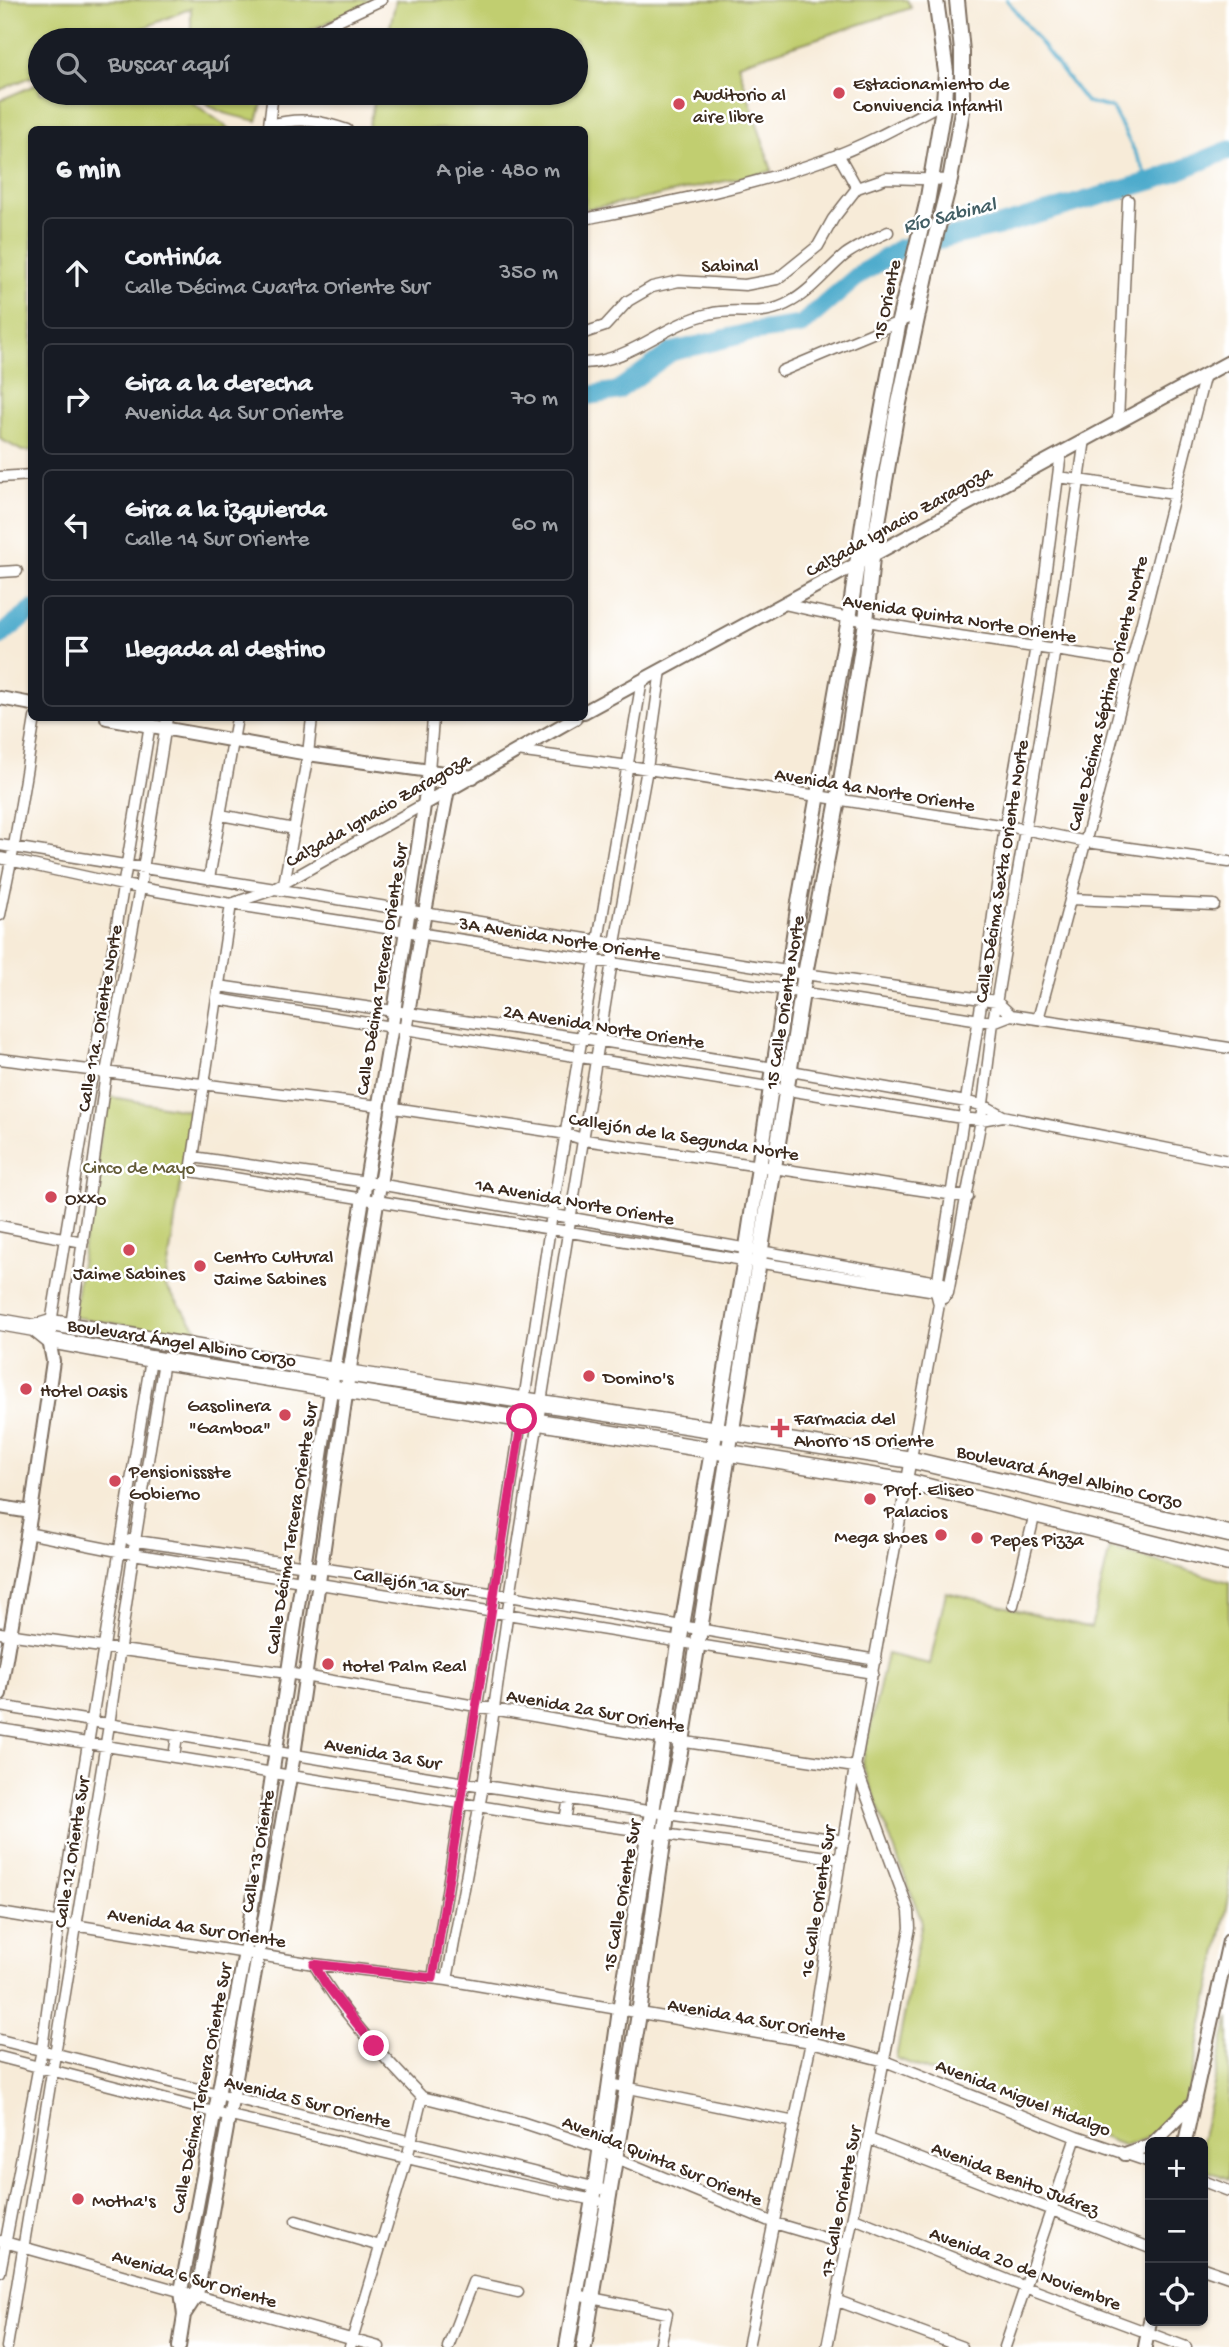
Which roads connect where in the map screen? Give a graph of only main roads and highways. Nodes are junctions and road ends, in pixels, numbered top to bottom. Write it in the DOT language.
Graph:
graph roads {
  1 [pos="936,0"];
  2 [pos="957,0"];
  3 [pos="872,557"];
  4 [pos="857,565"];
  5 [pos="753,1255"];
  6 [pos="0,1322"];
  7 [pos="34,1328"];
  8 [pos="340,1380"];
  9 [pos="724,1430"];
  10 [pos="720,1451"];
  11 [pos="1229,1534"];
  12 [pos="1229,1563"];
  13 [pos="660,1813"];
  14 [pos="657,1834"];
  15 [pos="601,2196"];
  16 [pos="568,2347"];
  17 [pos="584,2347"];
  1 -- 4 [label="main road, 15 Oriente"];
  2 -- 3 [label="main road, 15 Oriente"];
  3 -- 5 [label="main road, 15 Calle Oriente Norte"];
  4 -- 5 [label="main road, 15 Calle Oriente Norte"];
  5 -- 9 [label="main road, 15 Calle Oriente Norte"];
  6 -- 7 [label="main road"];
  7 -- 8 [label="main road, Boulevard Ángel Albino Corzo"];
  7 -- 8 [label="main road, Boulevard Ángel Albino Corzo"];
  8 -- 9 [label="main road, Boulevard Ángel Albino Corzo"];
  8 -- 10 [label="main road, Boulevard Ángel Albino Corzo"];
  9 -- 10 [label="main road, 15 Calle Oriente Norte"];
  9 -- 11 [label="main road, Boulevard Ángel Albino Corzo"];
  10 -- 12 [label="main road, Boulevard Ángel Albino Corzo"];
  10 -- 13 [label="main road, 15 Calle Oriente Sur"];
  10 -- 13 [label="main road, 15 Calle Oriente Sur"];
  13 -- 14 [label="main road, 15 Calle Oriente Sur"];
  14 -- 15 [label="main road, 15 Calle Oriente Sur"];
  14 -- 15 [label="main road, 15 Calle Oriente Sur"];
  15 -- 16 [label="main road, 15 Calle Oriente Sur"];
  15 -- 17 [label="main road, 15 Calle Oriente Sur"];
}
